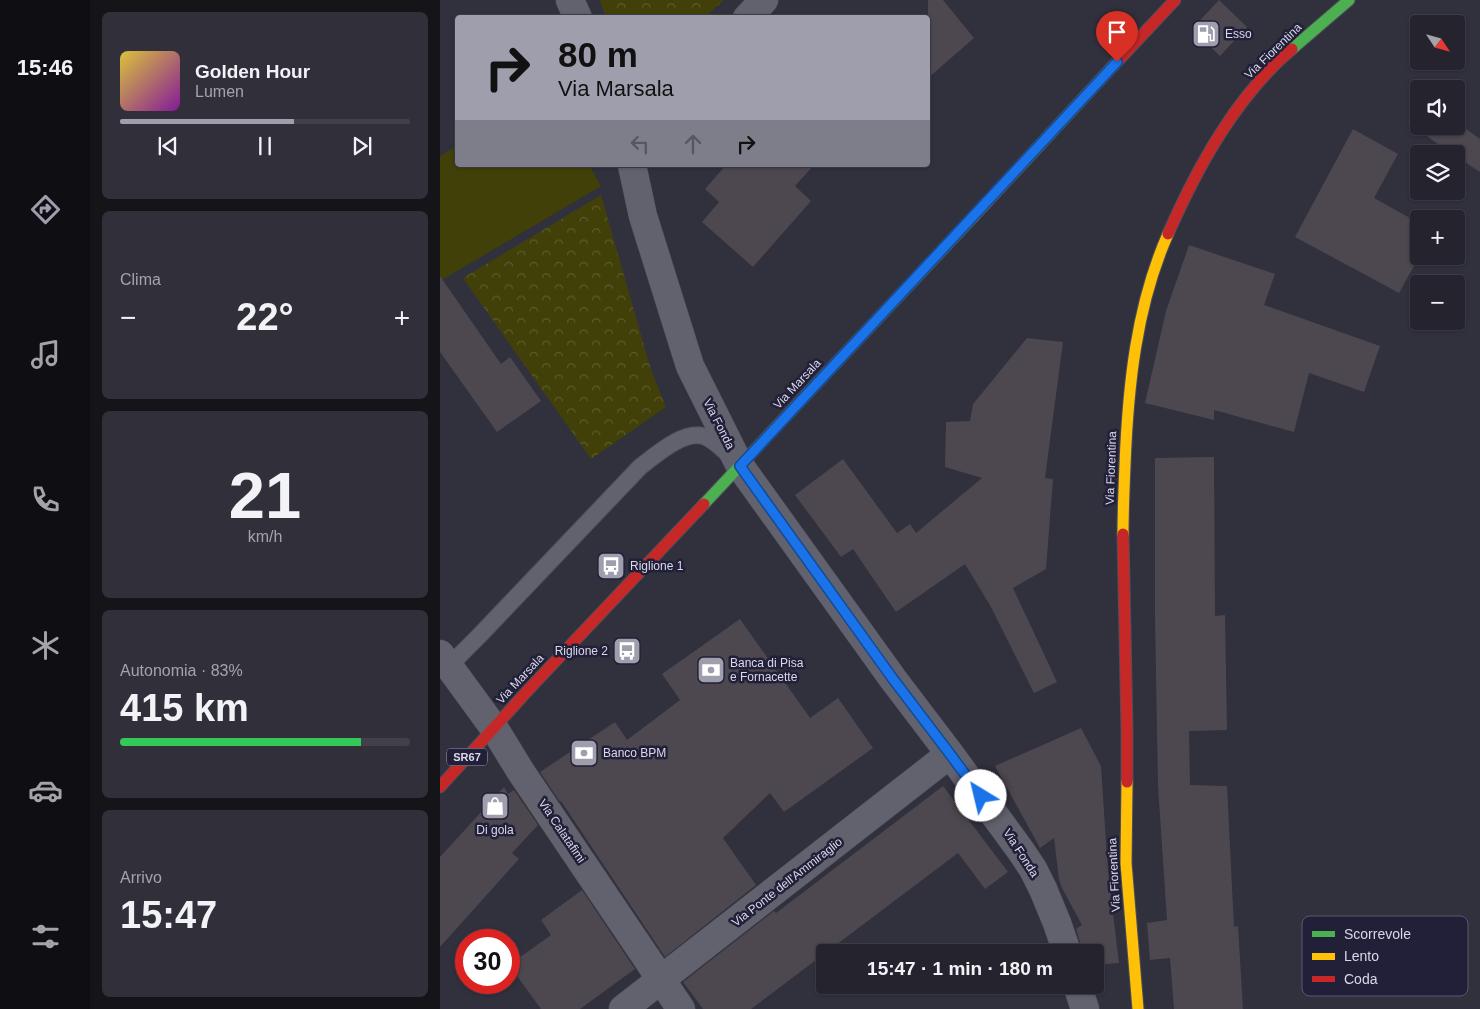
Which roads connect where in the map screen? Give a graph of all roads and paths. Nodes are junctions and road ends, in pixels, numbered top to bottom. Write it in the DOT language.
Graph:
graph roads {
  1 [pos="570,0"];
  2 [pos="764,0"];
  3 [pos="1174,0"];
  4 [pos="1349,0"];
  5 [pos="577,15"];
  6 [pos="750,15"];
  7 [pos="632,167"];
  8 [pos="740,466"];
  9 [pos="444,660"];
  10 [pos="494,728"];
  11 [pos="950,754"];
  12 [pos="440,787"];
  13 [pos="1064,944"];
  14 [pos="662,980"];
  15 [pos="1080,994"];
  16 [pos="623,1009"];
  17 [pos="682,1009"];
  18 [pos="1084,1009"];
  19 [pos="1138,1009"];
  1 -- 5 [label="street"];
  2 -- 6 [label="street"];
  3 -- 8 [label="main road, Via Marsala / SR67"];
  4 -- 19 [label="main road, Via Fiorentina"];
  7 -- 8 [label="street, Via Fonda"];
  8 -- 9 [label="lane"];
  8 -- 10 [label="main road, Via Marsala / SR67"];
  8 -- 11 [label="street, Via Fonda"];
  9 -- 10 [label="street, Via Calatafimi"];
  10 -- 12 [label="main road, Via Marsala / SR67"];
  10 -- 14 [label="street, Via Calatafimi"];
  11 -- 13 [label="street, Via Fonda"];
  11 -- 14 [label="street, Via Ponte dell'Ammiraglio"];
  14 -- 16 [label="street, Via Ponte dell'Ammiraglio"];
  14 -- 17 [label="street, Via Calatafimi"];
  15 -- 18 [label="street"];
}
